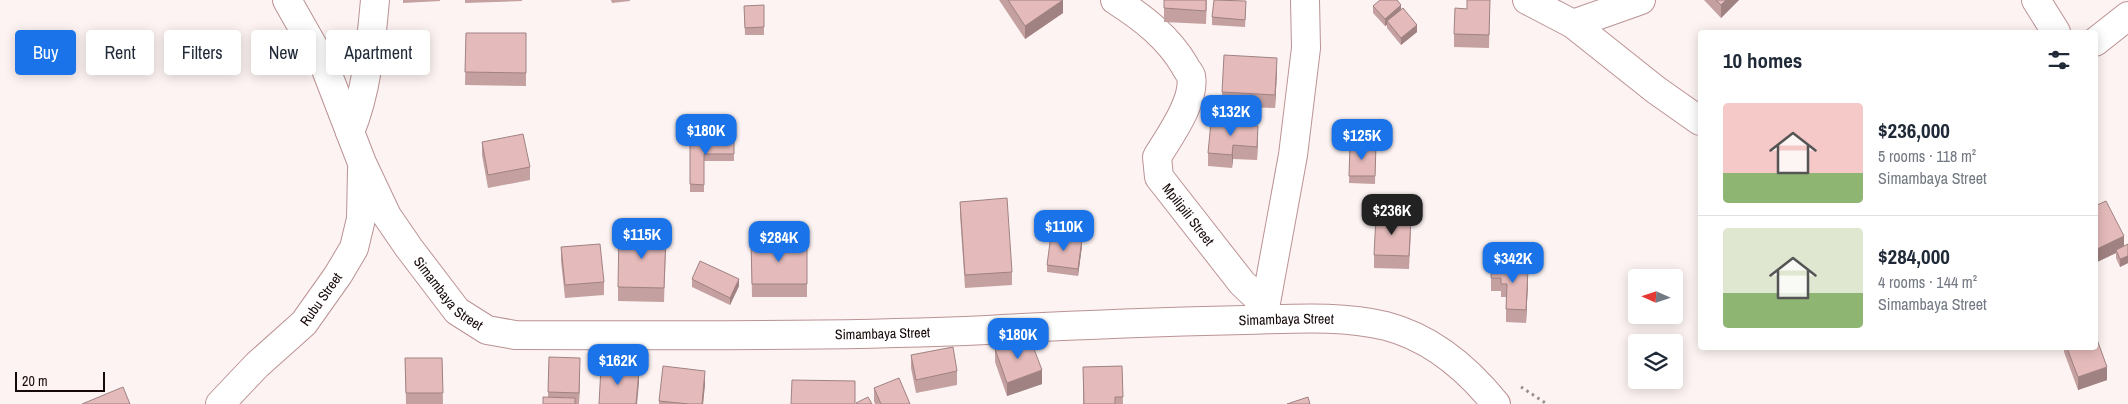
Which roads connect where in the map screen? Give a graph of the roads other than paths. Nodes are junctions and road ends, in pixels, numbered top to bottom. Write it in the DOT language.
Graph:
graph roads {
  1 [pos="287,0"];
  2 [pos="376,0"];
  3 [pos="1115,0"];
  4 [pos="1305,0"];
  5 [pos="1527,0"];
  6 [pos="1641,0"];
  7 [pos="2036,0"];
  8 [pos="2128,16"];
  9 [pos="1573,24"];
  10 [pos="2055,30"];
  11 [pos="2098,40"];
  12 [pos="1698,120"];
  13 [pos="350,132"];
  14 [pos="362,163"];
  15 [pos="1263,311"];
  16 [pos="220,404"];
  17 [pos="1496,404"];
  1 -- 13 [label="street, Simambaya Street"];
  2 -- 13 [label="street"];
  3 -- 15 [label="street, Mpilipili Street"];
  4 -- 15 [label="street"];
  5 -- 9 [label="street"];
  6 -- 9 [label="street"];
  7 -- 10 [label="street"];
  8 -- 11 [label="street"];
  9 -- 12 [label="street"];
  13 -- 14 [label="street, Simambaya Street"];
  14 -- 15 [label="street, Simambaya Street"];
  14 -- 16 [label="street, Rubu Street"];
  15 -- 17 [label="street, Simambaya Street"];
}
